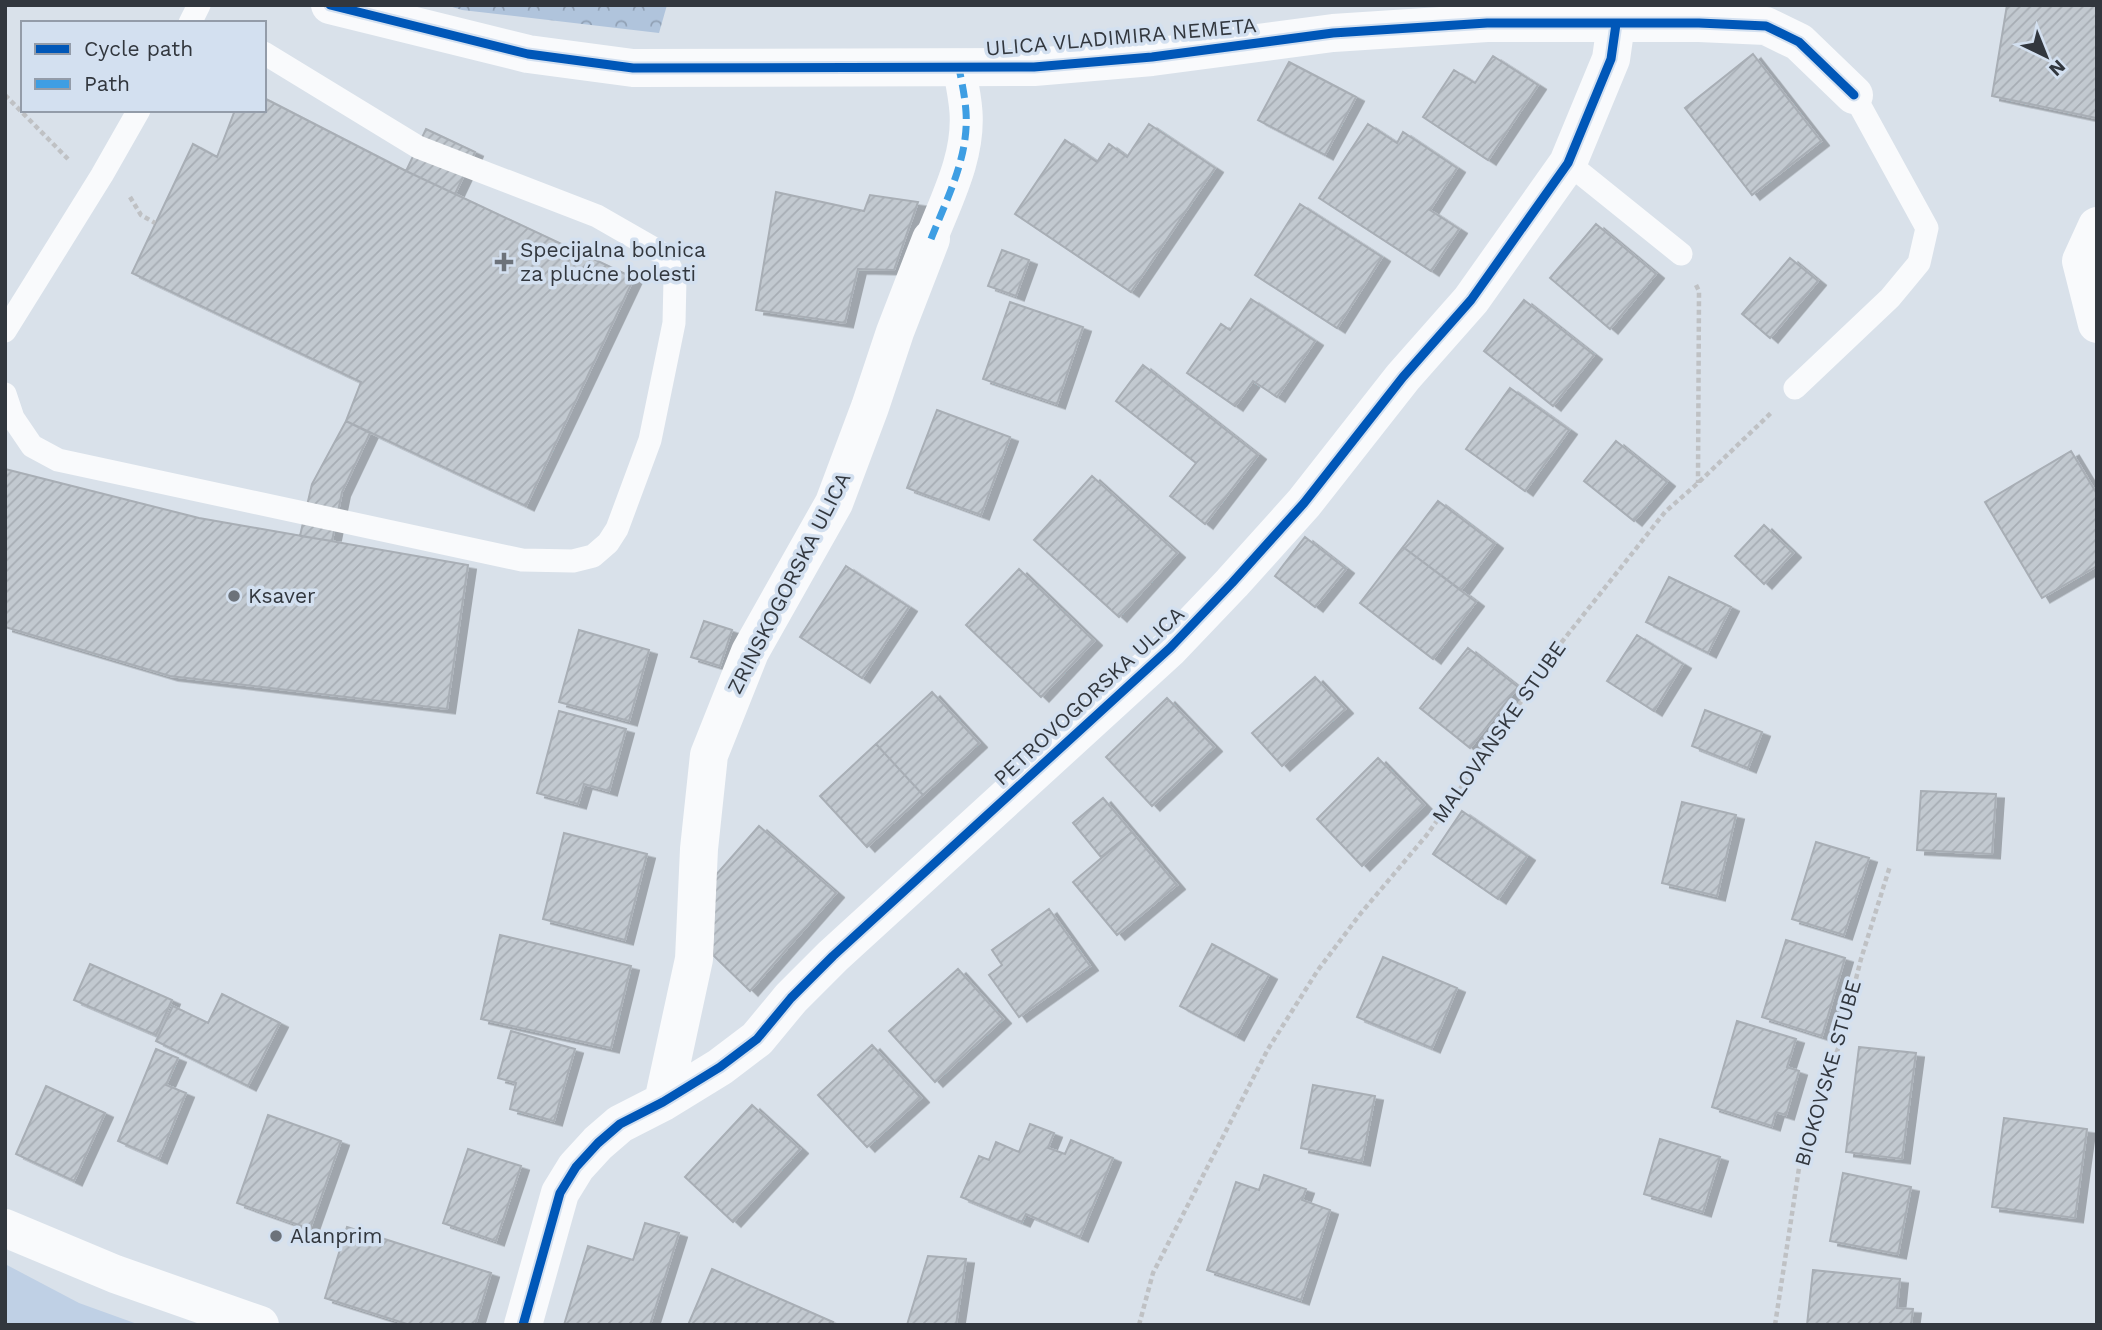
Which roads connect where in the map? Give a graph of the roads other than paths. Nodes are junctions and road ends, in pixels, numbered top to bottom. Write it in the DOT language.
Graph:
graph roads {
  1 [pos="330,5"];
  2 [pos="1616,24"];
  3 [pos="266,54"];
  4 [pos="959,68"];
  5 [pos="1854,95"];
  6 [pos="138,112"];
  7 [pos="1569,163"];
  8 [pos="2097,226"];
  9 [pos="931,239"];
  10 [pos="1682,254"];
  11 [pos="2097,324"];
  12 [pos="5,331"];
  13 [pos="1796,388"];
  14 [pos="5,394"];
  15 [pos="663,1102"];
  16 [pos="5,1228"];
  17 [pos="260,1325"];
  18 [pos="523,1325"];
  1 -- 4 [label="street, ULICA VLADIMIRA NEMETA"];
  2 -- 4 [label="street, ULICA VLADIMIRA NEMETA"];
  2 -- 5 [label="street, ULICA VLADIMIRA NEMETA"];
  2 -- 7 [label="street, PETROVOGORSKA ULICA"];
  3 -- 14 [label="lane"];
  4 -- 9 [label="street"];
  5 -- 13 [label="lane"];
  6 -- 12 [label="lane"];
  7 -- 10 [label="lane"];
  7 -- 15 [label="street, PETROVOGORSKA ULICA"];
  8 -- 11 [label="street"];
  9 -- 15 [label="street, ZRINSKOGORSKA ULICA"];
  15 -- 18 [label="street, PETROVOGORSKA ULICA"];
  16 -- 17 [label="street"];
}
